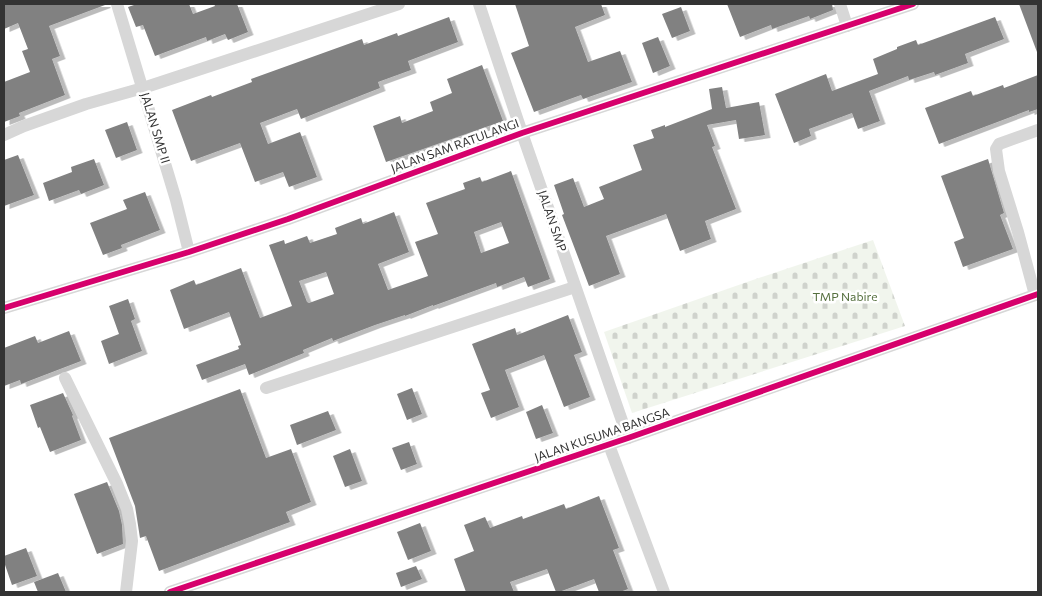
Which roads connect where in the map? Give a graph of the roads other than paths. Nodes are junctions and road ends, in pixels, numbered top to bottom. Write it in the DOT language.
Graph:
graph roads {
  1 [pos="117,4"];
  2 [pos="399,4"];
  3 [pos="479,4"];
  4 [pos="840,4"];
  5 [pos="913,4"];
  6 [pos="847,26"];
  7 [pos="143,88"];
  8 [pos="1038,130"];
  9 [pos="522,133"];
  10 [pos="4,135"];
  11 [pos="189,252"];
  12 [pos="575,287"];
  13 [pos="1036,294"];
  14 [pos="4,308"];
  15 [pos="65,378"];
  16 [pos="266,388"];
  17 [pos="628,438"];
  18 [pos="609,445"];
  19 [pos="126,592"];
  20 [pos="170,592"];
  21 [pos="664,592"];
  1 -- 7 [label="street, JALAN SMP II"];
  2 -- 7 [label="street"];
  3 -- 9 [label="street, JALAN SMP"];
  4 -- 6 [label="street"];
  5 -- 6 [label="street, JALAN SAM RATULANGI"];
  6 -- 9 [label="street, JALAN SAM RATULANGI"];
  7 -- 10 [label="street"];
  7 -- 11 [label="street, JALAN SMP II"];
  8 -- 13 [label="street"];
  9 -- 11 [label="street, JALAN SAM RATULANGI"];
  9 -- 12 [label="street, JALAN SMP"];
  11 -- 14 [label="street, JALAN SAM RATULANGI"];
  12 -- 16 [label="street"];
  12 -- 17 [label="street, JALAN SMP"];
  13 -- 17 [label="street, JALAN KUSUMA BANGSA"];
  15 -- 19 [label="street"];
  17 -- 18 [label="street, JALAN KUSUMA BANGSA"];
  18 -- 20 [label="street, JALAN KUSUMA BANGSA"];
  18 -- 21 [label="street"];
}
